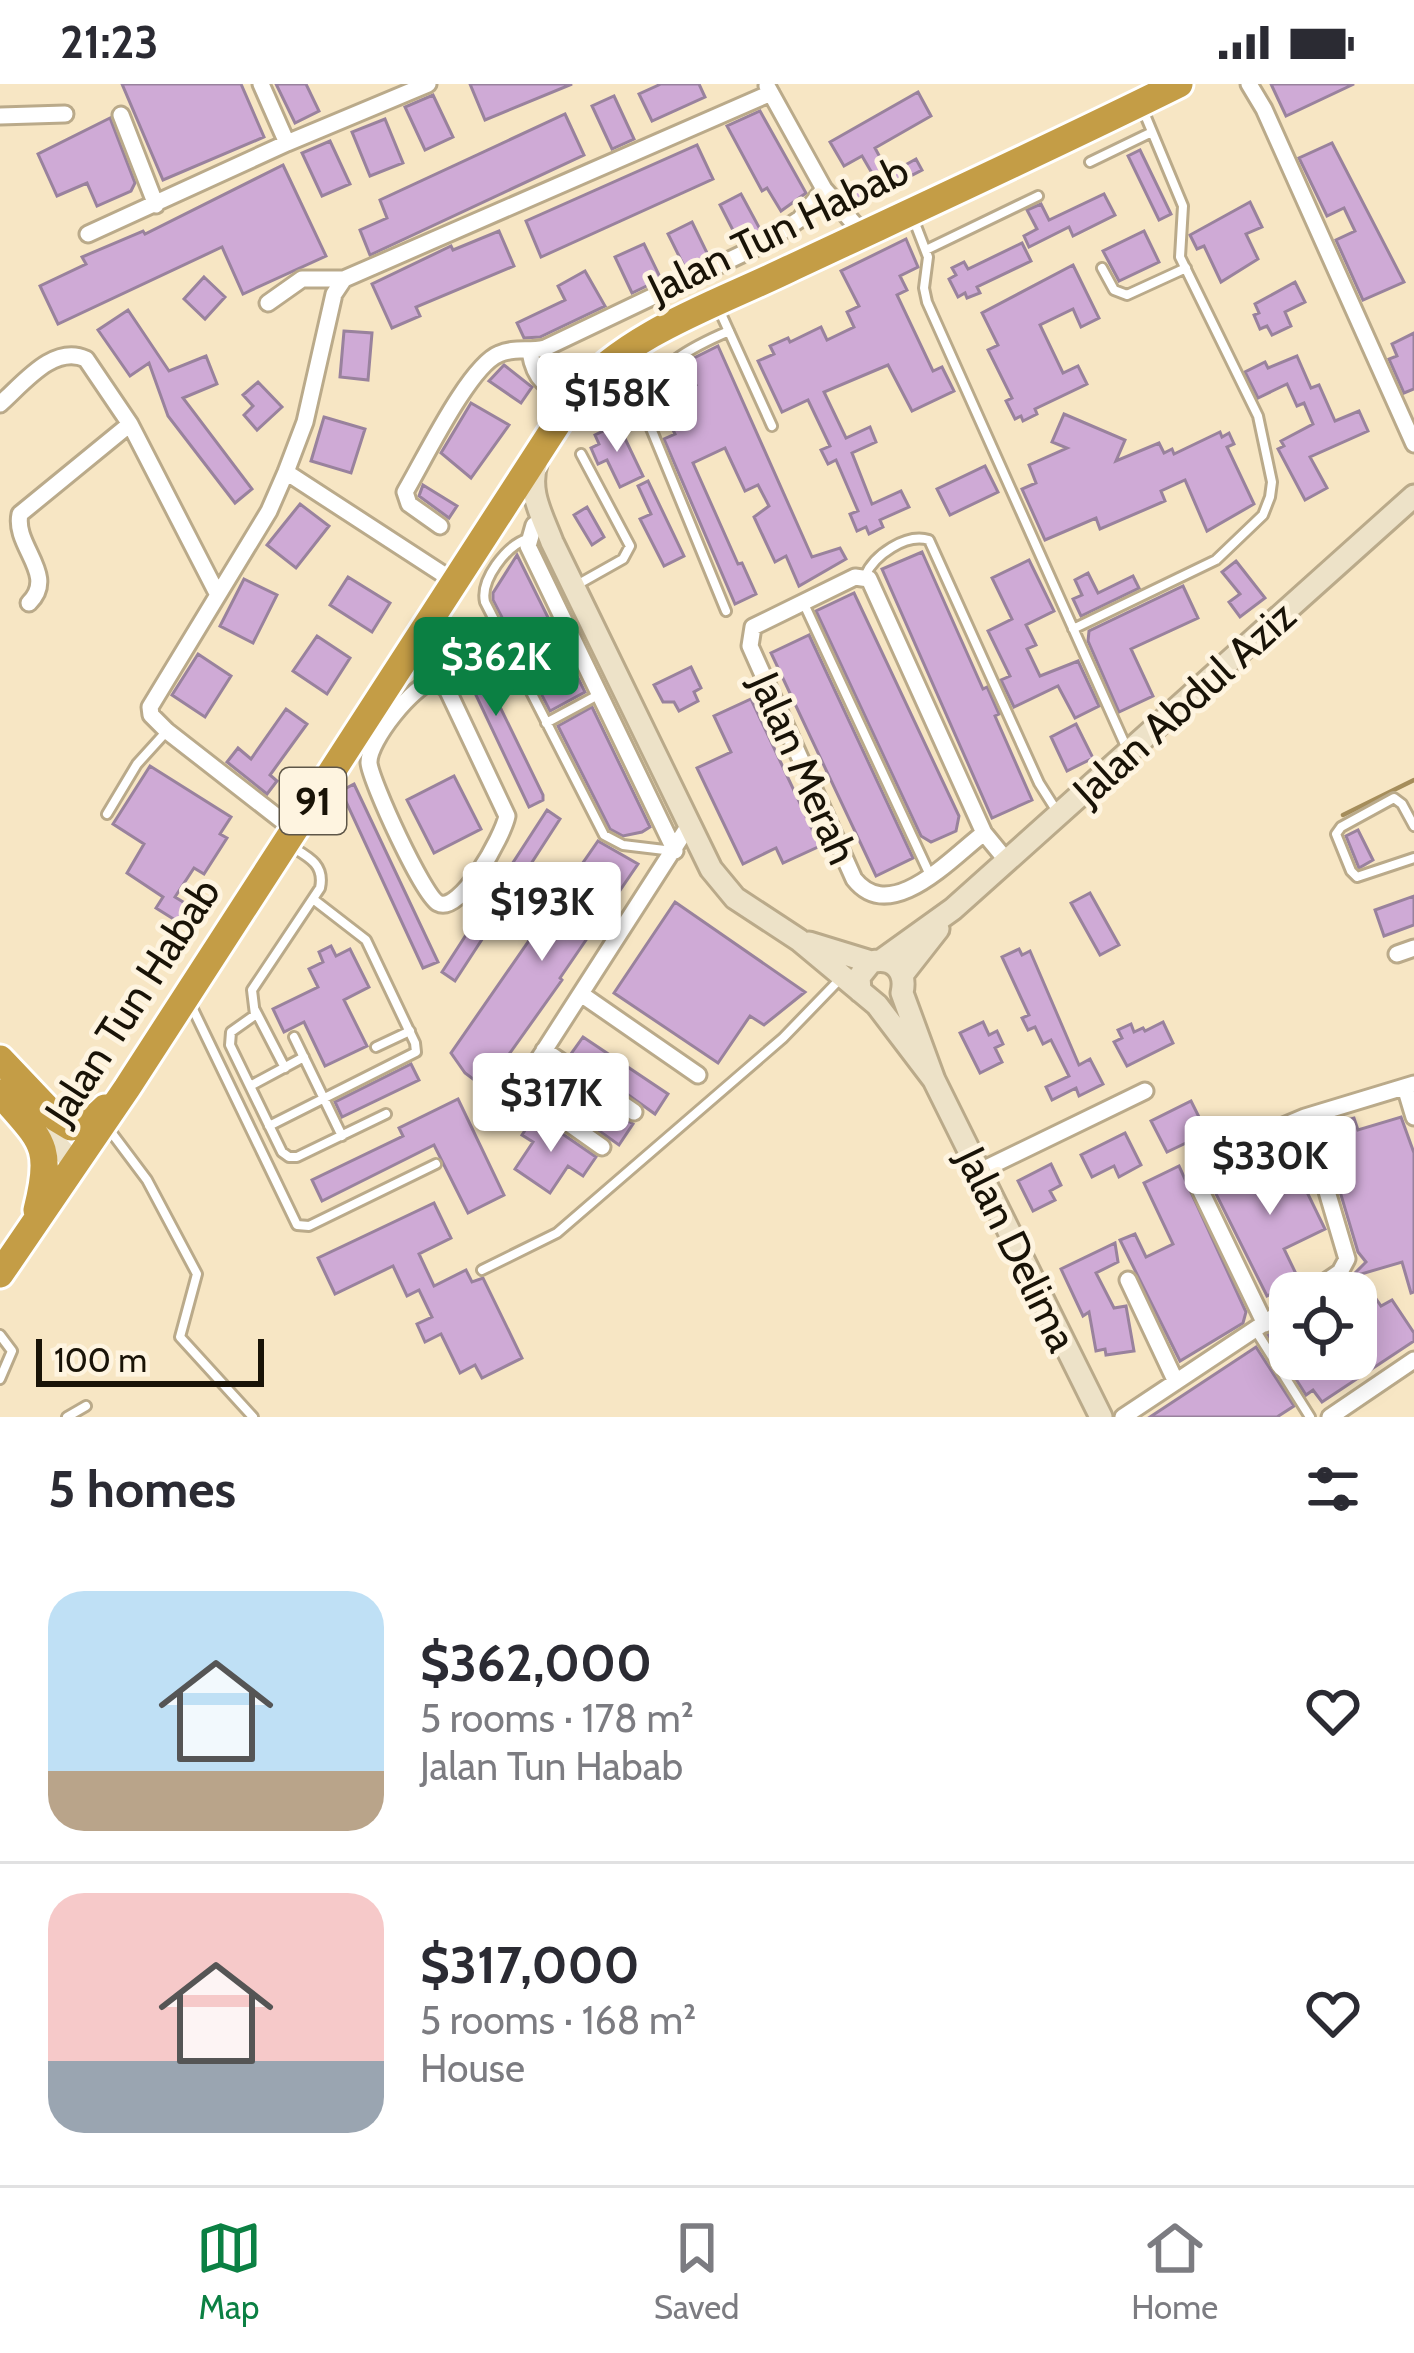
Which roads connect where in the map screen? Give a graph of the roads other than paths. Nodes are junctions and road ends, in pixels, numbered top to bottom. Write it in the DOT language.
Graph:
graph roads {
  1 [pos="261,84"];
  2 [pos="428,84"];
  3 [pos="1249,84"];
  4 [pos="768,88"];
  5 [pos="1159,91"];
  6 [pos="65,114"];
  7 [pos="121,115"];
  8 [pos="0,116"];
  9 [pos="1152,132"];
  10 [pos="287,143"];
  11 [pos="1090,162"];
  12 [pos="824,188"];
  13 [pos="1038,196"];
  14 [pos="156,205"];
  15 [pos="911,212"];
  16 [pos="88,234"];
  17 [pos="863,234"];
  18 [pos="926,250"];
  19 [pos="1102,268"];
  20 [pos="1186,268"];
  21 [pos="344,279"];
  22 [pos="268,303"];
  23 [pos="717,304"];
  24 [pos="729,331"];
  25 [pos="530,352"];
  26 [pos="573,400"];
  27 [pos="0,404"];
  28 [pos="130,424"];
  29 [pos="772,426"];
  30 [pos="1414,444"];
  31 [pos="542,448"];
  32 [pos="581,454"];
  33 [pos="286,472"];
  34 [pos="1414,496"];
  35 [pos="499,515"];
  36 [pos="440,526"];
  37 [pos="530,532"];
  38 [pos="552,542"];
  39 [pos="869,580"];
  40 [pos="455,582"];
  41 [pos="574,586"];
  42 [pos="218,595"];
  43 [pos="802,600"];
  44 [pos="29,603"];
  45 [pos="726,611"];
  46 [pos="1072,629"];
  47 [pos="599,694"];
  48 [pos="394,697"];
  49 [pos="546,723"];
  50 [pos="167,731"];
  51 [pos="1128,752"];
  52 [pos="107,814"];
  53 [pos="1059,814"];
  54 [pos="689,825"];
  55 [pos="1414,826"];
  56 [pos="984,832"];
  57 [pos="290,836"];
  58 [pos="674,851"];
  59 [pos="1414,858"];
  60 [pos="1007,861"];
  61 [pos="930,874"];
  62 [pos="313,899"];
  63 [pos="953,909"];
  64 [pos="799,940"];
  65 [pos="877,961"];
  66 [pos="902,984"];
  67 [pos="860,991"];
  68 [pos="581,994"];
  69 [pos="186,996"];
  70 [pos="255,1010"];
  71 [pos="410,1031"];
  72 [pos="294,1036"];
  73 [pos="376,1047"];
  74 [pos="544,1050"];
  75 [pos="304,1058"];
  76 [pos="0,1059"];
  77 [pos="284,1068"];
  78 [pos="698,1075"];
  79 [pos="0,1079"];
  80 [pos="934,1080"];
  81 [pos="250,1086"];
  82 [pos="1409,1086"];
  83 [pos="127,1088"];
  84 [pos="520,1089"];
  85 [pos="1145,1091"];
  86 [pos="0,1093"];
  87 [pos="324,1099"];
  88 [pos="506,1111"];
  89 [pos="634,1112"];
  90 [pos="386,1114"];
  91 [pos="1305,1117"];
  92 [pos="1414,1117"];
  93 [pos="103,1122"];
  94 [pos="269,1126"];
  95 [pos="342,1136"];
  96 [pos="602,1148"];
  97 [pos="74,1164"];
  98 [pos="436,1164"];
  99 [pos="978,1172"];
  100 [pos="31,1231"];
  101 [pos="7,1266"];
  102 [pos="482,1270"];
  103 [pos="1338,1272"];
  104 [pos="1128,1280"];
  105 [pos="0,1292"];
  106 [pos="1269,1321"];
  107 [pos="1260,1327"];
  108 [pos="0,1335"];
  109 [pos="1414,1360"];
  110 [pos="0,1379"];
  111 [pos="1177,1382"];
  112 [pos="86,1406"];
  113 [pos="67,1417"];
  114 [pos="253,1417"];
  115 [pos="1101,1417"];
  116 [pos="1124,1417"];
  117 [pos="1310,1417"];
  118 [pos="1330,1417"];
  1 -- 10 [label="street"];
  2 -- 10 [label="street"];
  3 -- 30 [label="street"];
  4 -- 12 [label="street"];
  4 -- 21 [label="street"];
  5 -- 9 [label="lane"];
  5 -- 15 [label="highway, Jalan Tun Habab / 91"];
  6 -- 8 [label="street"];
  7 -- 14 [label="street"];
  9 -- 11 [label="lane"];
  9 -- 20 [label="lane"];
  10 -- 14 [label="street"];
  12 -- 17 [label="street"];
  12 -- 25 [label="street"];
  13 -- 18 [label="lane"];
  14 -- 16 [label="street"];
  15 -- 17 [label="highway, Jalan Tun Habab / 91"];
  15 -- 18 [label="lane"];
  17 -- 23 [label="highway, Jalan Tun Habab / 91"];
  18 -- 46 [label="lane"];
  19 -- 20 [label="lane"];
  20 -- 46 [label="lane"];
  21 -- 22 [label="street"];
  21 -- 33 [label="street"];
  23 -- 24 [label="lane"];
  23 -- 26 [label="highway, Jalan Tun Habab / 91"];
  24 -- 29 [label="lane"];
  24 -- 45 [label="lane"];
  25 -- 26 [label="street"];
  25 -- 36 [label="street"];
  26 -- 31 [label="highway, Jalan Tun Habab / 91"];
  27 -- 28 [label="street"];
  28 -- 42 [label="street"];
  28 -- 44 [label="street"];
  31 -- 35 [label="highway, Jalan Tun Habab / 91"];
  31 -- 38 [label="street"];
  32 -- 41 [label="lane"];
  33 -- 40 [label="street"];
  33 -- 42 [label="street"];
  34 -- 51 [label="street, Jalan Abdul Aziz"];
  35 -- 37 [label="street"];
  35 -- 40 [label="highway, Jalan Tun Habab / 91"];
  37 -- 38 [label="street"];
  37 -- 47 [label="street"];
  37 -- 49 [label="lane"];
  38 -- 41 [label="street"];
  39 -- 43 [label="street"];
  39 -- 53 [label="lane"];
  39 -- 56 [label="street"];
  40 -- 48 [label="highway, Jalan Tun Habab / 91"];
  41 -- 54 [label="street"];
  42 -- 50 [label="street"];
  43 -- 61 [label="lane"];
  43 -- 61 [label="street, Jalan Merah"];
  46 -- 51 [label="lane"];
  47 -- 49 [label="lane"];
  47 -- 58 [label="street"];
  48 -- 48 [label="street"];
  48 -- 57 [label="highway, Jalan Tun Habab / 91"];
  49 -- 58 [label="lane"];
  50 -- 52 [label="lane"];
  50 -- 57 [label="street"];
  51 -- 53 [label="street, Jalan Abdul Aziz"];
  53 -- 60 [label="street, Jalan Abdul Aziz"];
  54 -- 58 [label="street"];
  54 -- 64 [label="street"];
  55 -- 59 [label="lane"];
  56 -- 60 [label="street"];
  56 -- 61 [label="street"];
  57 -- 62 [label="lane"];
  57 -- 69 [label="highway, Jalan Tun Habab / 91"];
  58 -- 68 [label="street"];
  60 -- 63 [label="street, Jalan Abdul Aziz"];
  62 -- 70 [label="lane"];
  62 -- 71 [label="lane"];
  63 -- 65 [label="street"];
  63 -- 66 [label="street"];
  64 -- 65 [label="street"];
  64 -- 67 [label="street, Jalan Delima"];
  65 -- 66 [label="street"];
  65 -- 67 [label="street"];
  66 -- 67 [label="street"];
  66 -- 80 [label="street, Jalan Delima"];
  67 -- 80 [label="street, Jalan Delima"];
  67 -- 102 [label="lane"];
  68 -- 74 [label="street"];
  68 -- 78 [label="street"];
  69 -- 83 [label="highway, Jalan Tun Habab / 91"];
  69 -- 98 [label="lane"];
  70 -- 77 [label="lane"];
  70 -- 81 [label="lane"];
  71 -- 73 [label="lane"];
  71 -- 87 [label="lane"];
  72 -- 75 [label="lane"];
  74 -- 84 [label="street"];
  74 -- 89 [label="street"];
  75 -- 77 [label="lane"];
  75 -- 87 [label="lane"];
  76 -- 83 [label="highway"];
  77 -- 81 [label="lane"];
  79 -- 97 [label="street"];
  80 -- 99 [label="street, Jalan Delima"];
  81 -- 94 [label="lane"];
  82 -- 91 [label="street"];
  82 -- 92 [label="street"];
  83 -- 93 [label="highway, Jalan Tun Habab / 91"];
  84 -- 88 [label="street"];
  84 -- 96 [label="street"];
  85 -- 99 [label="street"];
  86 -- 100 [label="highway"];
  87 -- 94 [label="lane"];
  87 -- 95 [label="lane"];
  90 -- 95 [label="lane"];
  91 -- 103 [label="street"];
  91 -- 107 [label="street"];
  93 -- 97 [label="highway, Jalan Tun Habab / 91"];
  93 -- 114 [label="lane"];
  94 -- 95 [label="lane"];
  97 -- 100 [label="highway, Jalan Tun Habab / 91"];
  99 -- 115 [label="street, Jalan Delima"];
  100 -- 101 [label="highway, Jalan Tun Habab / 91"];
  101 -- 105 [label="highway, Jalan Tun Habab / 91"];
  104 -- 111 [label="street"];
  106 -- 107 [label="street"];
  107 -- 111 [label="street"];
  107 -- 117 [label="lane"];
  108 -- 110 [label="lane"];
  109 -- 118 [label="street"];
  111 -- 116 [label="street"];
  112 -- 113 [label="lane"];
}
